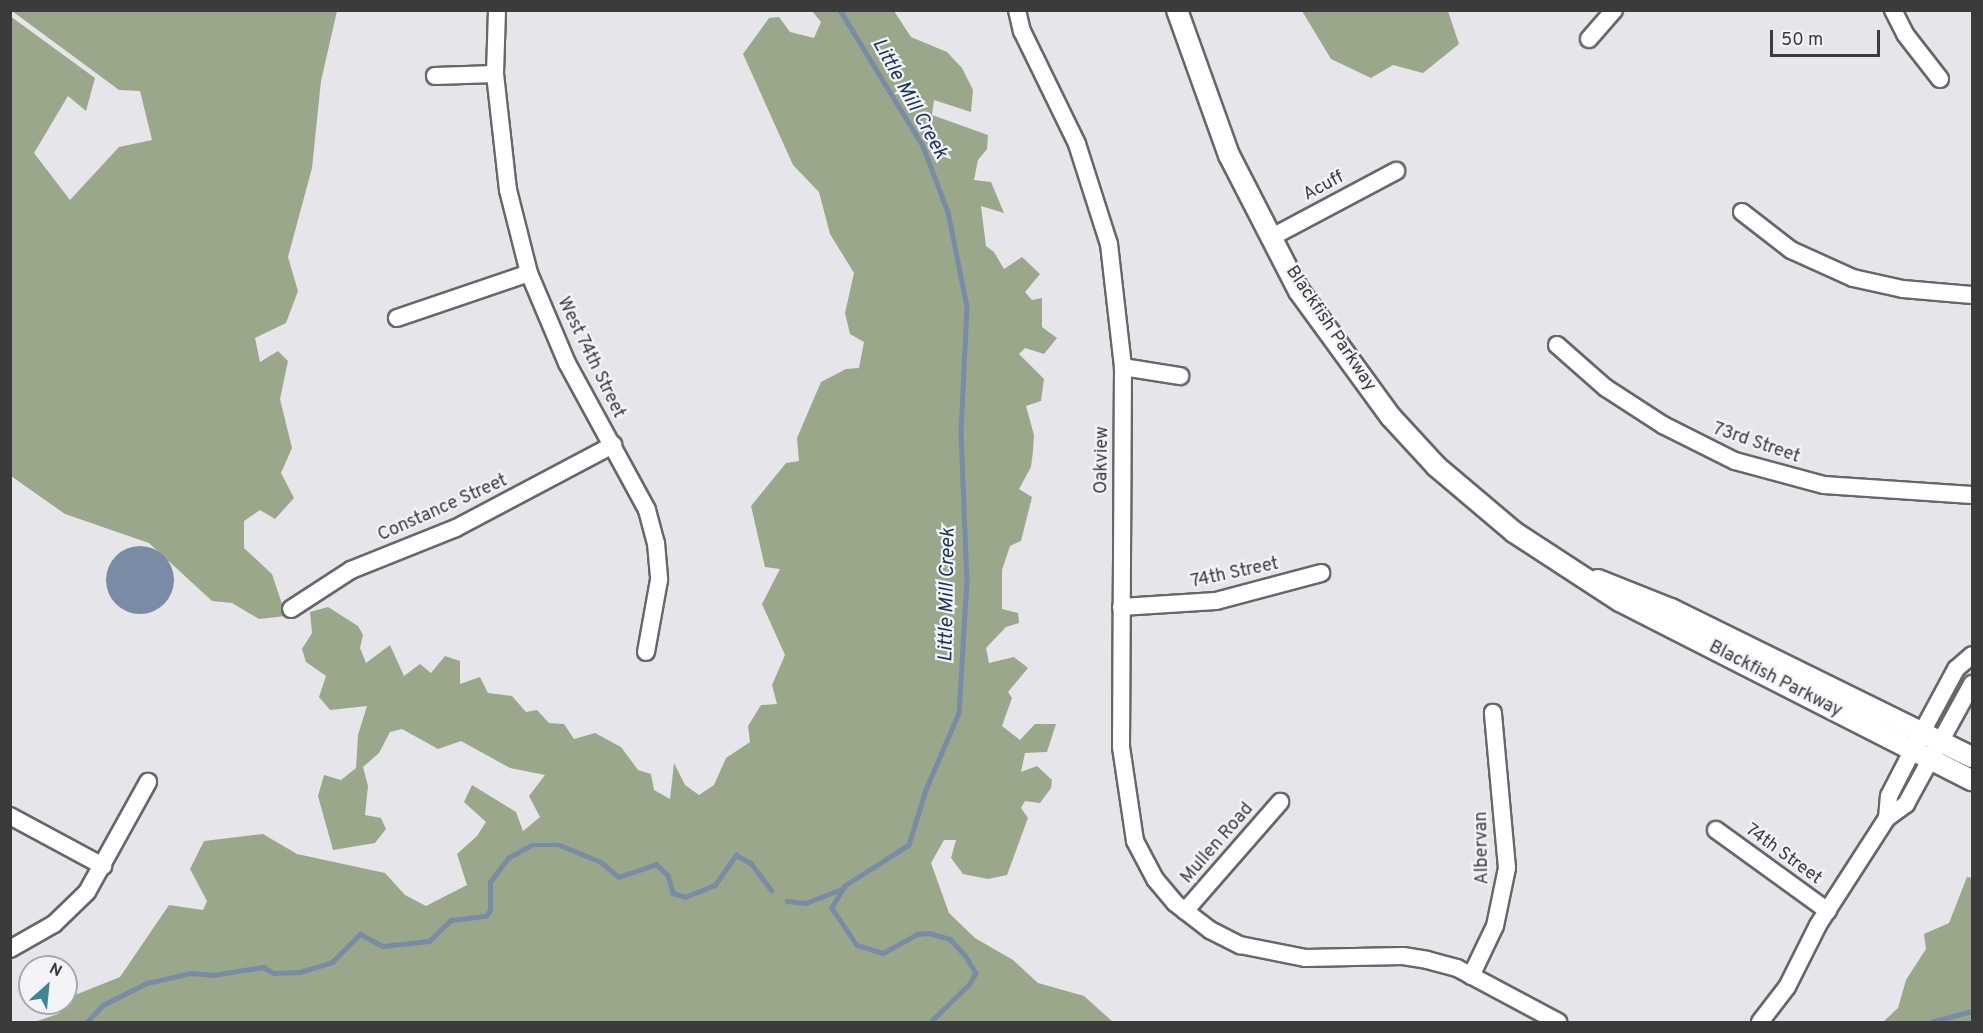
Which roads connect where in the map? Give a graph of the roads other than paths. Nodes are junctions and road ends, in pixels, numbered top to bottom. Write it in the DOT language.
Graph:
graph roads {
  1 [pos="496,10"];
  2 [pos="1017,10"];
  3 [pos="1177,10"];
  4 [pos="1614,10"];
  5 [pos="1893,10"];
  6 [pos="1589,39"];
  7 [pos="495,74"];
  8 [pos="435,76"];
  9 [pos="1940,79"];
  10 [pos="1396,171"];
  11 [pos="1742,212"];
  12 [pos="1270,238"];
  13 [pos="529,273"];
  14 [pos="1972,295"];
  15 [pos="397,318"];
  16 [pos="1557,345"];
  17 [pos="1123,367"];
  18 [pos="1180,376"];
  19 [pos="613,445"];
  20 [pos="1972,495"];
  21 [pos="1321,573"];
  22 [pos="1581,574"];
  23 [pos="1120,607"];
  24 [pos="291,609"];
  25 [pos="646,652"];
  26 [pos="1972,655"];
  27 [pos="1972,684"];
  28 [pos="1493,713"];
  29 [pos="1922,732"];
  30 [pos="1942,742"];
  31 [pos="1913,750"];
  32 [pos="1972,757"];
  33 [pos="1932,759"];
  34 [pos="1972,780"];
  35 [pos="148,782"];
  36 [pos="1280,802"];
  37 [pos="10,816"];
  38 [pos="1887,818"];
  39 [pos="1716,830"];
  40 [pos="103,866"];
  41 [pos="1185,911"];
  42 [pos="1828,911"];
  43 [pos="10,950"];
  44 [pos="1471,976"];
  45 [pos="1558,1023"];
  46 [pos="1760,1023"];
  1 -- 7 [label="street, West 74th Street"];
  2 -- 17 [label="street, Oakview"];
  3 -- 12 [label="main road, Blackfish Parkway"];
  4 -- 6 [label="street"];
  5 -- 9 [label="street"];
  7 -- 8 [label="street"];
  7 -- 13 [label="street, West 74th Street"];
  10 -- 12 [label="street, Acuff"];
  11 -- 14 [label="street"];
  12 -- 22 [label="main road, Blackfish Parkway"];
  13 -- 15 [label="street"];
  13 -- 19 [label="street, West 74th Street"];
  16 -- 20 [label="street, 73rd Street"];
  17 -- 18 [label="street"];
  17 -- 23 [label="street, Oakview"];
  19 -- 24 [label="street, Constance Street"];
  19 -- 25 [label="street, West 74th Street"];
  21 -- 23 [label="street, 74th Street"];
  22 -- 29 [label="main road, Blackfish Parkway"];
  22 -- 31 [label="main road, Blackfish Parkway"];
  23 -- 41 [label="street, Oakview"];
  26 -- 29 [label="street"];
  27 -- 30 [label="street"];
  28 -- 44 [label="street, Albervan"];
  29 -- 30 [label="main road, Blackfish Parkway"];
  29 -- 31 [label="street"];
  30 -- 32 [label="main road, Blackfish Parkway"];
  30 -- 33 [label="street"];
  31 -- 33 [label="main road, Blackfish Parkway"];
  31 -- 38 [label="street"];
  33 -- 34 [label="main road, Blackfish Parkway"];
  33 -- 38 [label="street"];
  35 -- 40 [label="street"];
  36 -- 41 [label="street, Mullen Road"];
  37 -- 40 [label="street"];
  38 -- 42 [label="street"];
  39 -- 42 [label="street, 74th Street"];
  40 -- 43 [label="street"];
  41 -- 44 [label="street, Oakview"];
  42 -- 46 [label="street"];
  44 -- 45 [label="street, Oakview"];
}
